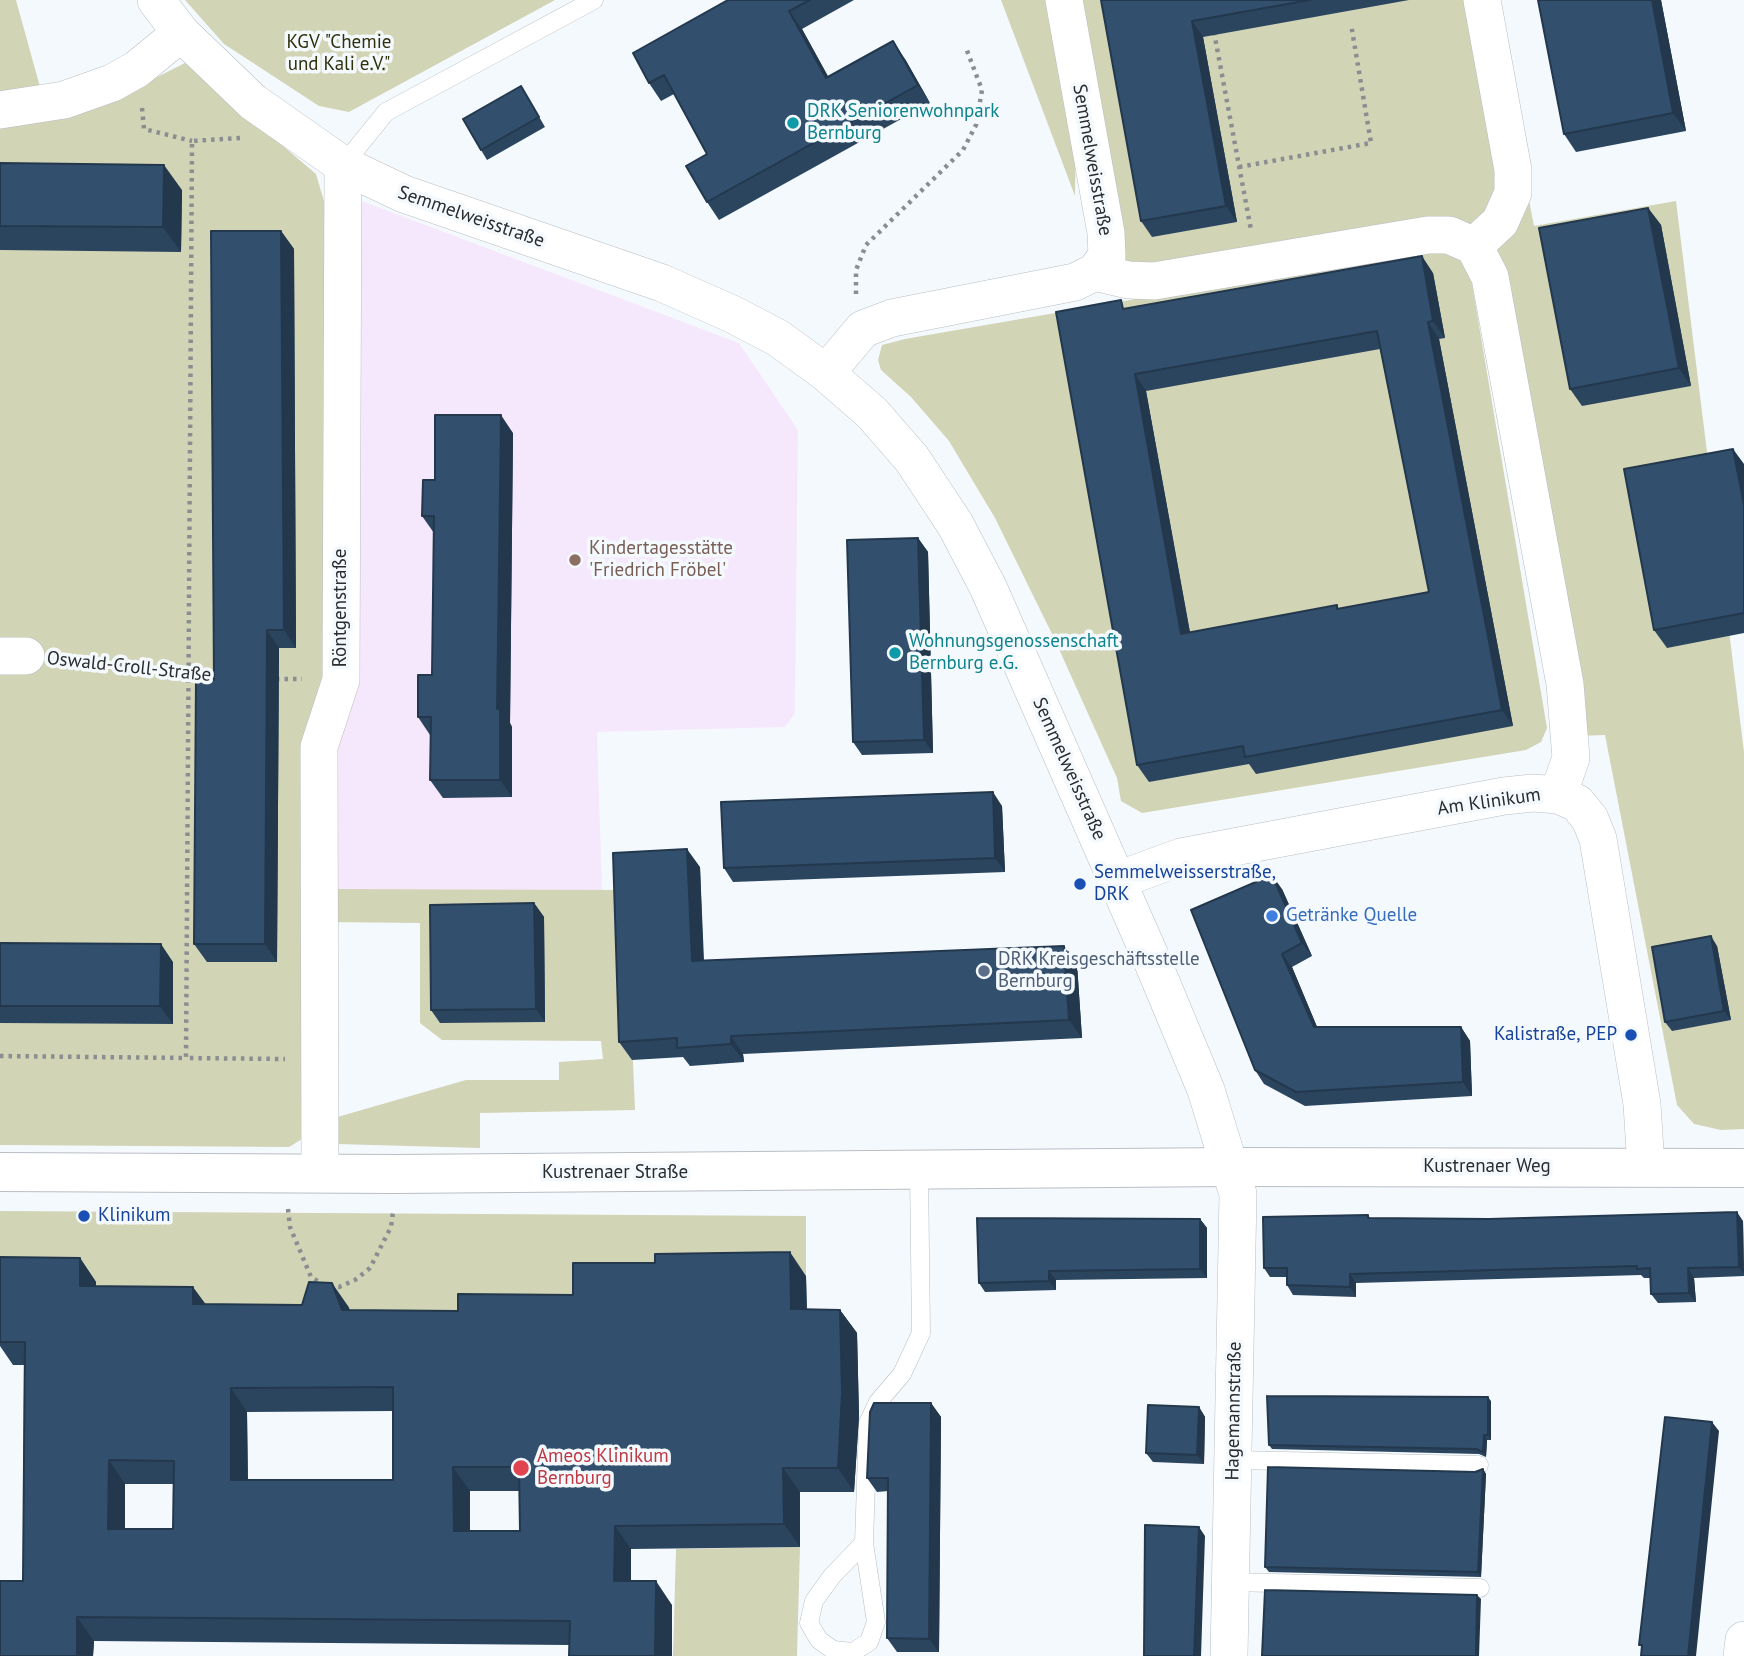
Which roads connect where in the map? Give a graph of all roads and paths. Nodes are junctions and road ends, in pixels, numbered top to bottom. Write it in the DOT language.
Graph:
graph roads {
  1 [pos="156,0"];
  2 [pos="594,0"];
  3 [pos="1064,0"];
  4 [pos="1482,0"];
  5 [pos="1351,24"];
  6 [pos="1213,26"];
  7 [pos="181,33"];
  8 [pos="966,48"];
  9 [pos="137,69"];
  10 [pos="0,110"];
  11 [pos="297,136"];
  12 [pos="191,141"];
  13 [pos="343,165"];
  14 [pos="1240,167"];
  15 [pos="1474,247"];
  16 [pos="1257,264"];
  17 [pos="1095,272"];
  18 [pos="863,330"];
  19 [pos="825,373"];
  20 [pos="13,656"];
  21 [pos="187,676"];
  22 [pos="225,677"];
  23 [pos="264,678"];
  24 [pos="341,680"];
  25 [pos="1558,795"];
  26 [pos="1118,880"];
  27 [pos="0,1055"];
  28 [pos="186,1058"];
  29 [pos="321,1059"];
  30 [pos="1230,1167"];
  31 [pos="1646,1167"];
  32 [pos="1744,1168"];
  33 [pos="919,1171"];
  34 [pos="0,1172"];
  35 [pos="302,1173"];
  36 [pos="395,1174"];
  37 [pos="1233,1460"];
  38 [pos="1479,1465"];
  39 [pos="864,1543"];
  40 [pos="1231,1582"];
  41 [pos="1480,1588"];
  42 [pos="1744,1640"];
  43 [pos="817,1648"];
  44 [pos="1229,1656"];
  45 [pos="1742,1656"];
  1 -- 7 [label="street, Semmelweisstraße"];
  2 -- 13 [label="lane"];
  3 -- 17 [label="street, Semmelweisstraße"];
  4 -- 15 [label="street"];
  5 -- 14 [label="path"];
  6 -- 14 [label="path"];
  7 -- 9 [label="street"];
  7 -- 11 [label="street, Semmelweisstraße"];
  8 -- 18 [label="path"];
  9 -- 10 [label="street"];
  9 -- 12 [label="path"];
  11 -- 12 [label="path"];
  11 -- 13 [label="street, Semmelweisstraße"];
  12 -- 21 [label="path"];
  13 -- 19 [label="street, Semmelweisstraße"];
  13 -- 24 [label="street, Röntgenstraße"];
  14 -- 16 [label="path"];
  15 -- 16 [label="street"];
  15 -- 25 [label="street"];
  16 -- 17 [label="street"];
  17 -- 18 [label="street"];
  18 -- 19 [label="street"];
  19 -- 26 [label="street, Semmelweisstraße"];
  20 -- 21 [label="path, Oswald-Croll-Straße"];
  21 -- 22 [label="path, Oswald-Croll-Straße"];
  21 -- 28 [label="path"];
  23 -- 24 [label="path"];
  24 -- 29 [label="street, Röntgenstraße"];
  25 -- 26 [label="street, Am Klinikum"];
  25 -- 31 [label="street, Am Klinikum"];
  26 -- 30 [label="street, Semmelweisstraße"];
  27 -- 28 [label="path"];
  28 -- 29 [label="path"];
  29 -- 35 [label="street, Röntgenstraße"];
  30 -- 31 [label="street, Kustrenaer Weg"];
  30 -- 33 [label="street, Kustrenaer Straße"];
  30 -- 37 [label="street, Hagemannstraße"];
  31 -- 32 [label="street, Kustrenaer Weg"];
  33 -- 36 [label="street, Kustrenaer Straße"];
  33 -- 39 [label="lane"];
  34 -- 35 [label="street, Kustrenaer Straße"];
  35 -- 36 [label="street, Kustrenaer Straße"];
  35 -- 36 [label="path"];
  37 -- 38 [label="lane"];
  37 -- 40 [label="street, Hagemannstraße"];
  39 -- 43 [label="lane"];
  39 -- 43 [label="lane"];
  40 -- 41 [label="lane"];
  40 -- 44 [label="street, Hagemannstraße"];
  42 -- 45 [label="street"];
}
